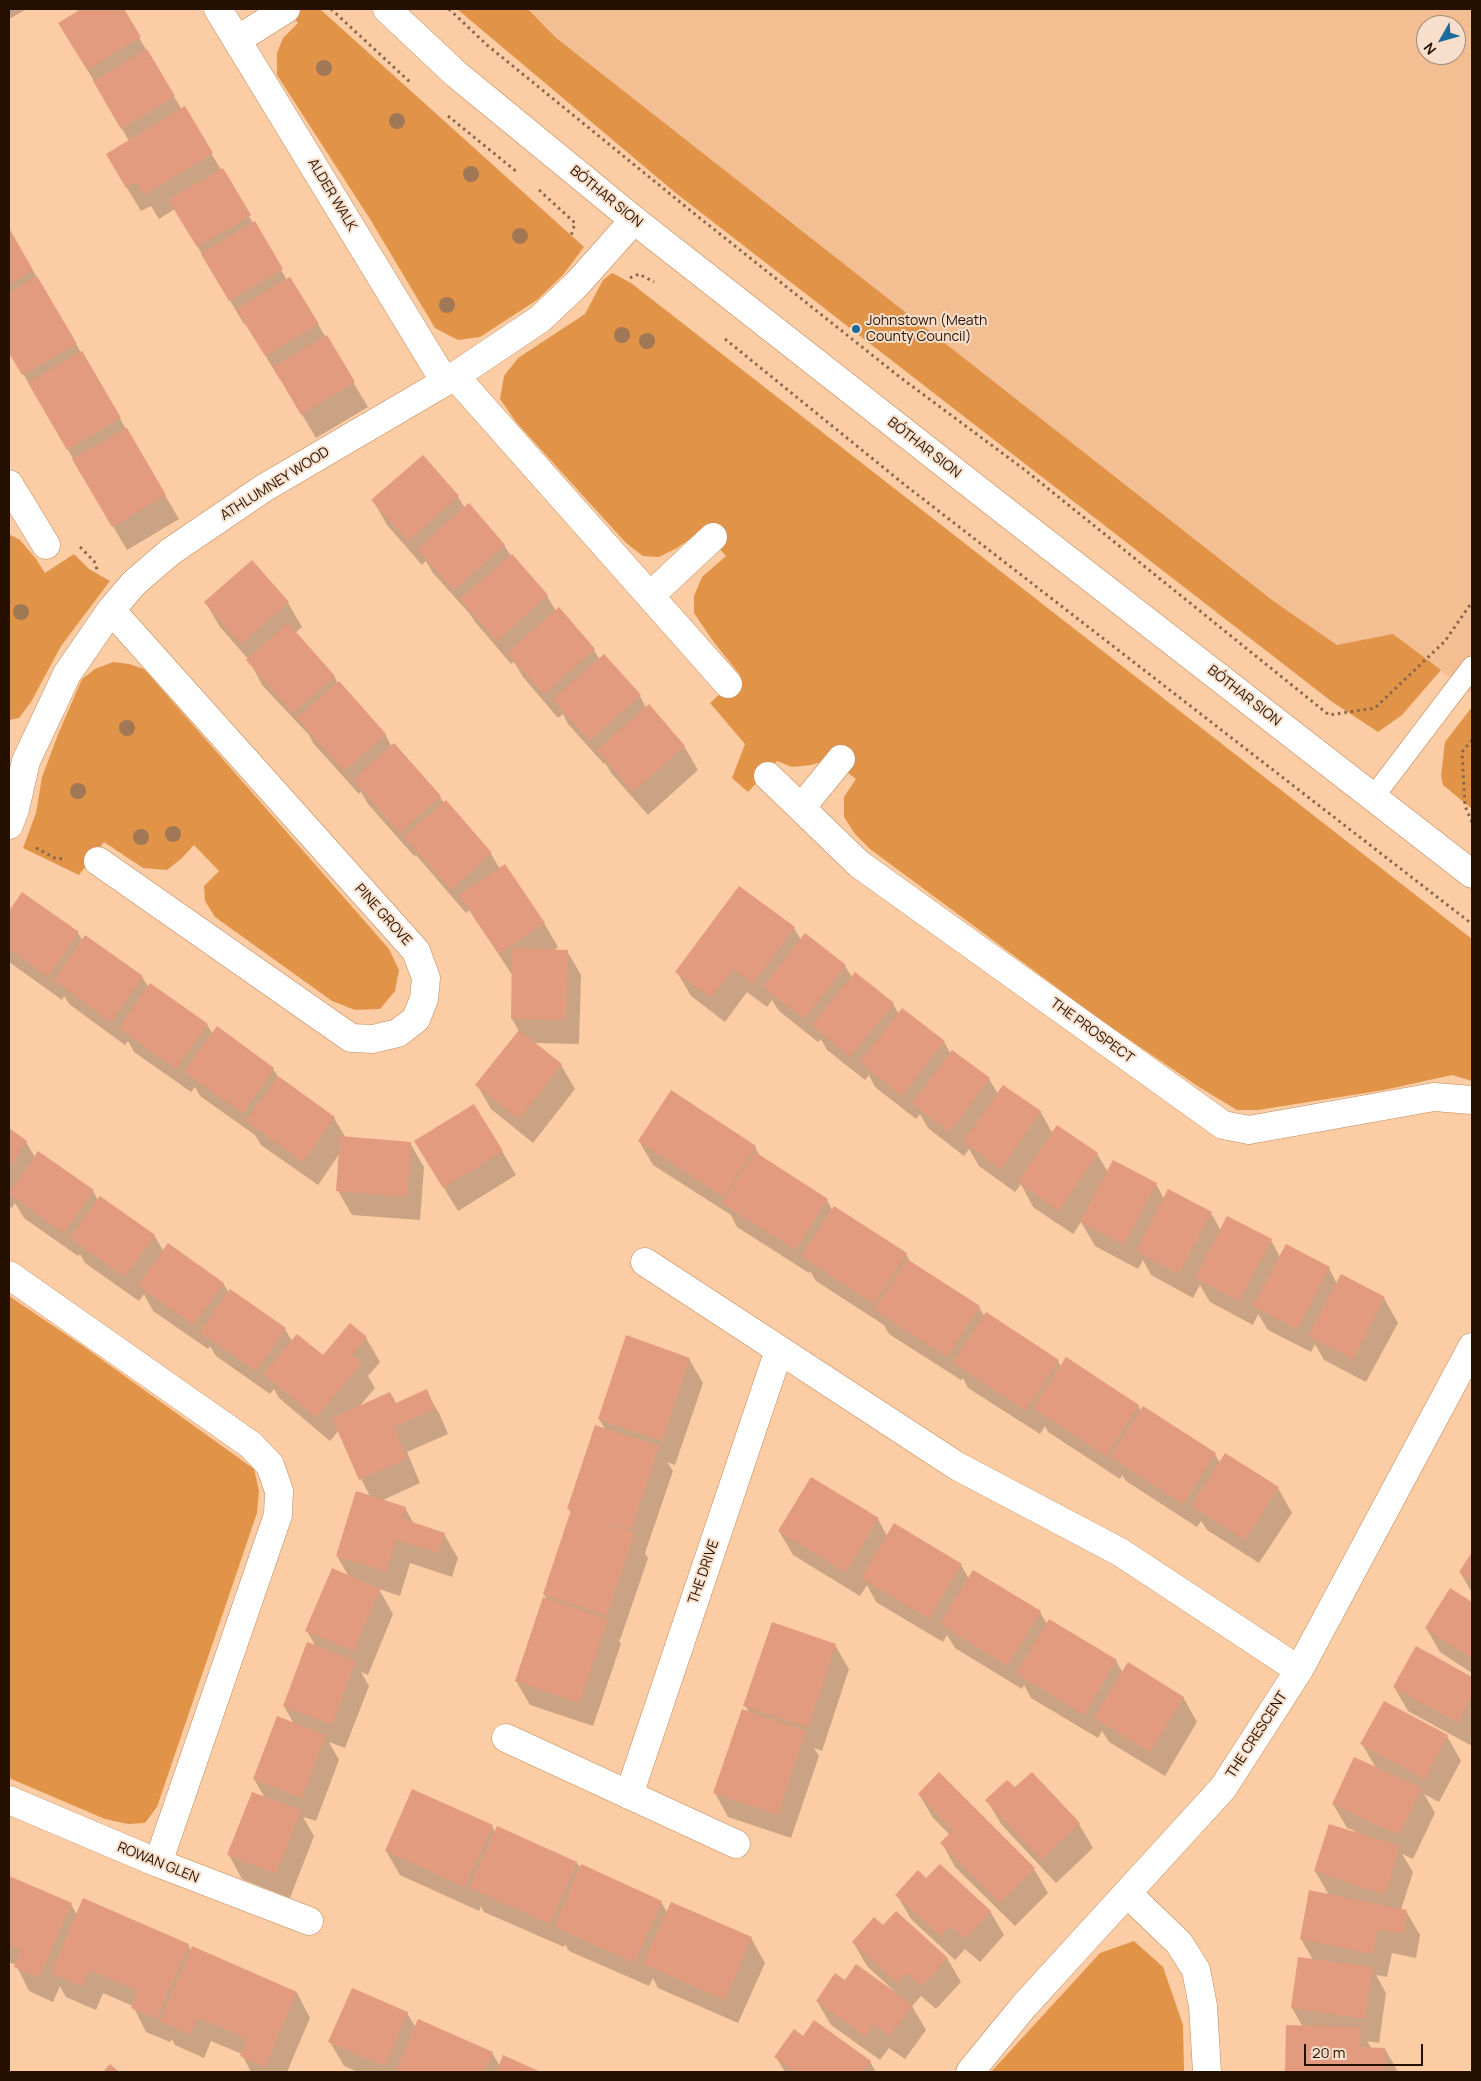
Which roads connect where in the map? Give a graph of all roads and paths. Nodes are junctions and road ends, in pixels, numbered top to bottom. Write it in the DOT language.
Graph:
graph roads {
  1 [pos="218,9"];
  2 [pos="286,9"];
  3 [pos="387,9"];
  4 [pos="449,9"];
  5 [pos="237,40"];
  6 [pos="545,196"];
  7 [pos="634,220"];
  8 [pos="575,223"];
  9 [pos="722,336"];
  10 [pos="450,379"];
  11 [pos="9,484"];
  12 [pos="713,537"];
  13 [pos="46,545"];
  14 [pos="650,596"];
  15 [pos="1472,602"];
  16 [pos="111,610"];
  17 [pos="1472,667"];
  18 [pos="728,684"];
  19 [pos="1472,740"];
  20 [pos="17,758"];
  21 [pos="841,759"];
  22 [pos="768,776"];
  23 [pos="1374,796"];
  24 [pos="802,808"];
  25 [pos="1472,822"];
  26 [pos="9,826"];
  27 [pos="32,846"];
  28 [pos="98,861"];
  29 [pos="1472,874"];
  30 [pos="1472,924"];
  31 [pos="1472,1100"];
  32 [pos="645,1262"];
  33 [pos="9,1275"];
  34 [pos="1472,1347"];
  35 [pos="779,1350"];
  36 [pos="1299,1670"];
  37 [pos="506,1738"];
  38 [pos="629,1795"];
  39 [pos="9,1800"];
  40 [pos="736,1844"];
  41 [pos="158,1863"];
  42 [pos="1127,1893"];
  43 [pos="309,1921"];
  44 [pos="970,2072"];
  45 [pos="1207,2072"];
  1 -- 5 [label="street, ALDER WALK"];
  2 -- 5 [label="street"];
  3 -- 7 [label="street, BÓTHAR SION"];
  4 -- 15 [label="path"];
  5 -- 10 [label="street, ALDER WALK"];
  6 -- 8 [label="path"];
  7 -- 10 [label="street, ATHLUMNEY WOOD"];
  7 -- 23 [label="street, BÓTHAR SION"];
  9 -- 30 [label="path"];
  10 -- 14 [label="street, ALDER WALK"];
  10 -- 16 [label="street, ATHLUMNEY WOOD"];
  11 -- 13 [label="street"];
  12 -- 14 [label="street"];
  13 -- 16 [label="path"];
  14 -- 18 [label="street, ALDER WALK"];
  16 -- 20 [label="street, ATHLUMNEY WOOD"];
  16 -- 28 [label="street, PINE GROVE"];
  17 -- 23 [label="lane"];
  19 -- 25 [label="path"];
  20 -- 26 [label="street, ATHLUMNEY WOOD"];
  21 -- 24 [label="street"];
  22 -- 24 [label="street, THE PROSPECT"];
  23 -- 29 [label="street, BÓTHAR SION"];
  24 -- 31 [label="street, THE PROSPECT"];
  27 -- 28 [label="path"];
  32 -- 35 [label="street"];
  33 -- 41 [label="street"];
  34 -- 36 [label="street, THE CRESCENT"];
  35 -- 36 [label="street"];
  35 -- 38 [label="street, THE DRIVE"];
  36 -- 42 [label="street, THE CRESCENT"];
  37 -- 38 [label="street"];
  38 -- 40 [label="street"];
  39 -- 41 [label="street, ROWAN GLEN"];
  41 -- 43 [label="street, ROWAN GLEN"];
  42 -- 44 [label="street, THE CRESCENT"];
  42 -- 45 [label="street"];
}
